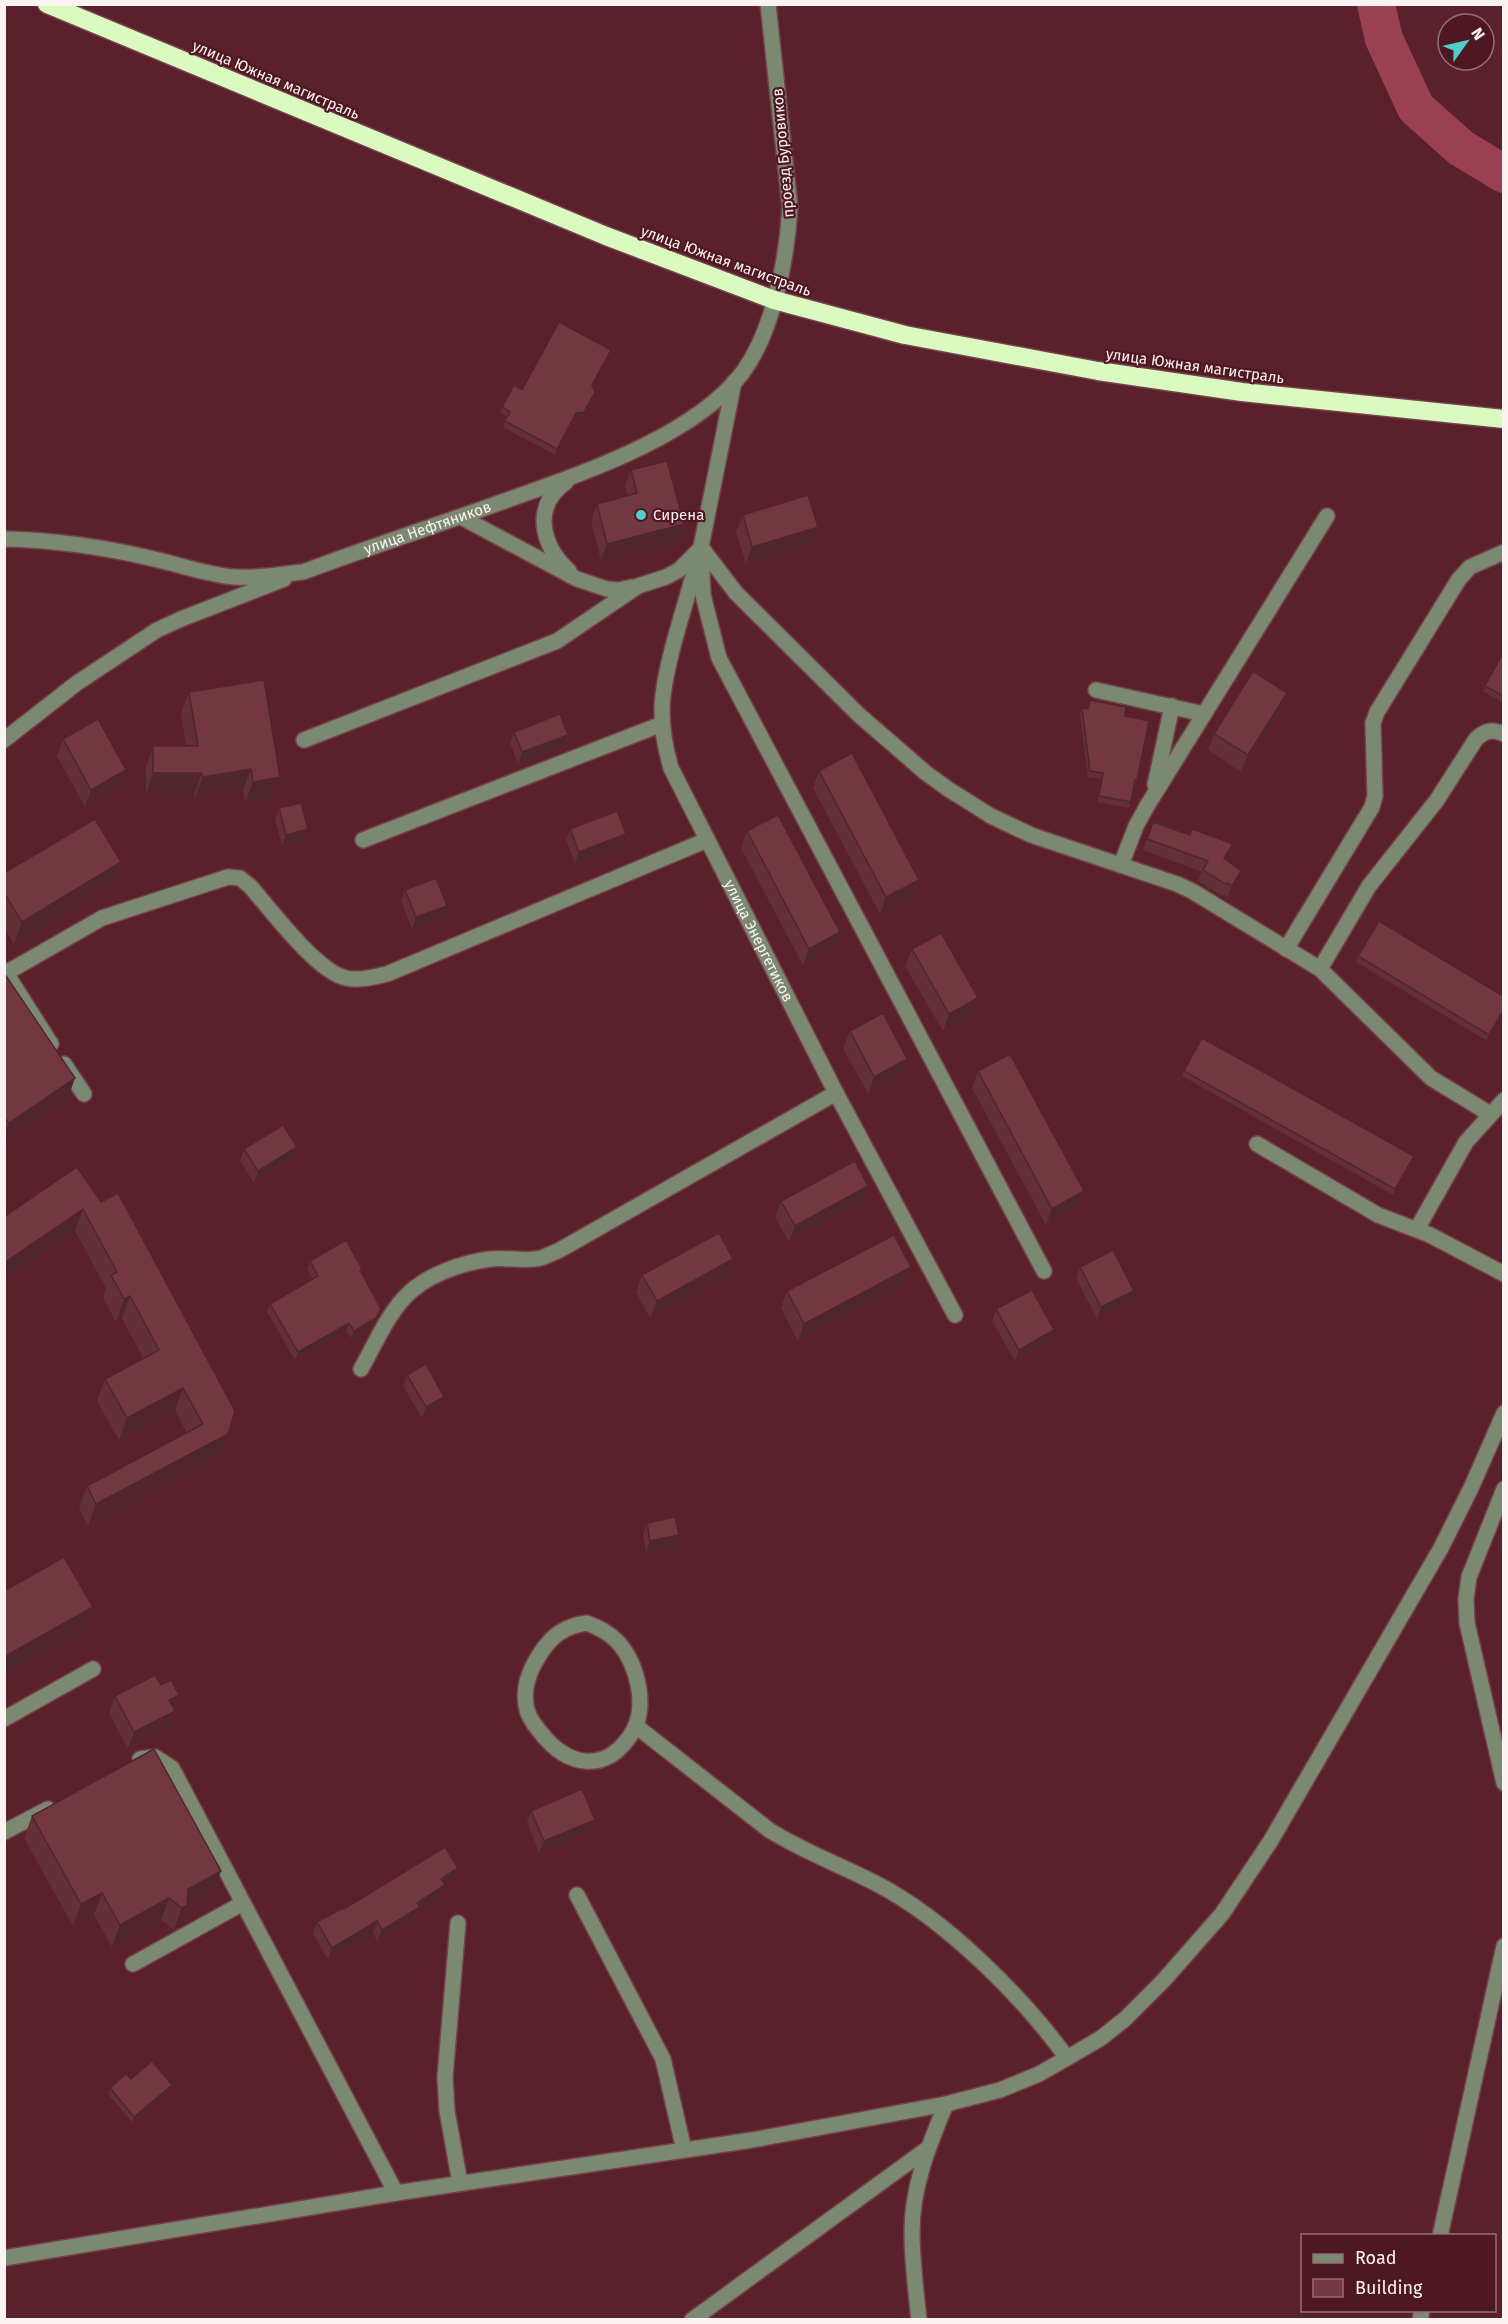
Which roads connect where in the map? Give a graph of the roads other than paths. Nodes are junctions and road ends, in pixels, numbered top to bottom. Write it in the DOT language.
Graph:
graph roads {
  1 [pos="47,4"];
  2 [pos="768,4"];
  3 [pos="774,300"];
  4 [pos="734,382"];
  5 [pos="1503,419"];
  6 [pos="574,476"];
  7 [pos="1327,516"];
  8 [pos="461,517"];
  9 [pos="4,539"];
  10 [pos="701,547"];
  11 [pos="1503,552"];
  12 [pos="303,572"];
  13 [pos="577,579"];
  14 [pos="638,586"];
  15 [pos="1096,690"];
  16 [pos="1172,706"];
  17 [pos="1204,714"];
  18 [pos="663,724"];
  19 [pos="1503,734"];
  20 [pos="4,740"];
  21 [pos="304,740"];
  22 [pos="1153,796"];
  23 [pos="363,840"];
  24 [pos="707,840"];
  25 [pos="1121,865"];
  26 [pos="1286,949"];
  27 [pos="1320,969"];
  28 [pos="5,972"];
  29 [pos="836,1093"];
  30 [pos="84,1094"];
  31 [pos="1503,1100"];
  32 [pos="1490,1114"];
  33 [pos="1257,1144"];
  34 [pos="1417,1229"];
  35 [pos="1044,1271"];
  36 [pos="1503,1274"];
  37 [pos="955,1315"];
  38 [pos="361,1369"];
  39 [pos="1503,1413"];
  40 [pos="1503,1489"];
  41 [pos="93,1669"];
  42 [pos="4,1719"];
  43 [pos="636,1726"];
  44 [pos="125,1767"];
  45 [pos="1503,1783"];
  46 [pos="65,1799"];
  47 [pos="4,1832"];
  48 [pos="577,1895"];
  49 [pos="243,1903"];
  50 [pos="458,1923"];
  51 [pos="1503,1946"];
  52 [pos="133,1964"];
  53 [pos="1067,2058"];
  54 [pos="946,2104"];
  55 [pos="927,2149"];
  56 [pos="684,2150"];
  57 [pos="460,2183"];
  58 [pos="396,2193"];
  59 [pos="1440,2234"];
  60 [pos="4,2258"];
  61 [pos="692,2319"];
  62 [pos="919,2319"];
  1 -- 3 [label="highway, улица Южная магистраль"];
  2 -- 3 [label="street, проезд Буровиков"];
  3 -- 4 [label="street, улица Нефтяников"];
  3 -- 5 [label="highway, улица Южная магистраль"];
  4 -- 6 [label="street, улица Нефтяников"];
  4 -- 10 [label="street"];
  6 -- 8 [label="street, улица Нефтяников"];
  6 -- 13 [label="street"];
  7 -- 17 [label="street"];
  8 -- 12 [label="street, улица Нефтяников"];
  8 -- 13 [label="street"];
  9 -- 12 [label="street, улица Нефтяников"];
  10 -- 14 [label="street"];
  10 -- 18 [label="street, улица Энергетиков"];
  10 -- 25 [label="street"];
  10 -- 35 [label="street"];
  11 -- 26 [label="street"];
  12 -- 20 [label="street"];
  13 -- 14 [label="street"];
  14 -- 21 [label="street"];
  15 -- 16 [label="street"];
  16 -- 17 [label="street"];
  16 -- 22 [label="street"];
  17 -- 22 [label="street"];
  18 -- 23 [label="street"];
  18 -- 24 [label="street, улица Энергетиков"];
  19 -- 27 [label="street"];
  22 -- 25 [label="street"];
  24 -- 28 [label="street"];
  24 -- 29 [label="street, улица Энергетиков"];
  25 -- 26 [label="street"];
  26 -- 27 [label="street"];
  27 -- 32 [label="street"];
  28 -- 30 [label="street"];
  29 -- 37 [label="street, улица Энергетиков"];
  29 -- 38 [label="street"];
  31 -- 32 [label="street"];
  32 -- 34 [label="street"];
  33 -- 34 [label="street"];
  34 -- 36 [label="street"];
  39 -- 53 [label="street"];
  40 -- 45 [label="street"];
  41 -- 42 [label="street"];
  43 -- 43 [label="street"];
  43 -- 53 [label="street"];
  44 -- 49 [label="street"];
  46 -- 47 [label="street"];
  48 -- 56 [label="street"];
  49 -- 52 [label="street"];
  49 -- 58 [label="street"];
  50 -- 57 [label="street"];
  51 -- 59 [label="street"];
  53 -- 54 [label="street"];
  54 -- 55 [label="street"];
  54 -- 56 [label="street"];
  55 -- 61 [label="street"];
  55 -- 62 [label="street"];
  56 -- 57 [label="street"];
  57 -- 58 [label="street"];
  58 -- 60 [label="street"];
}
